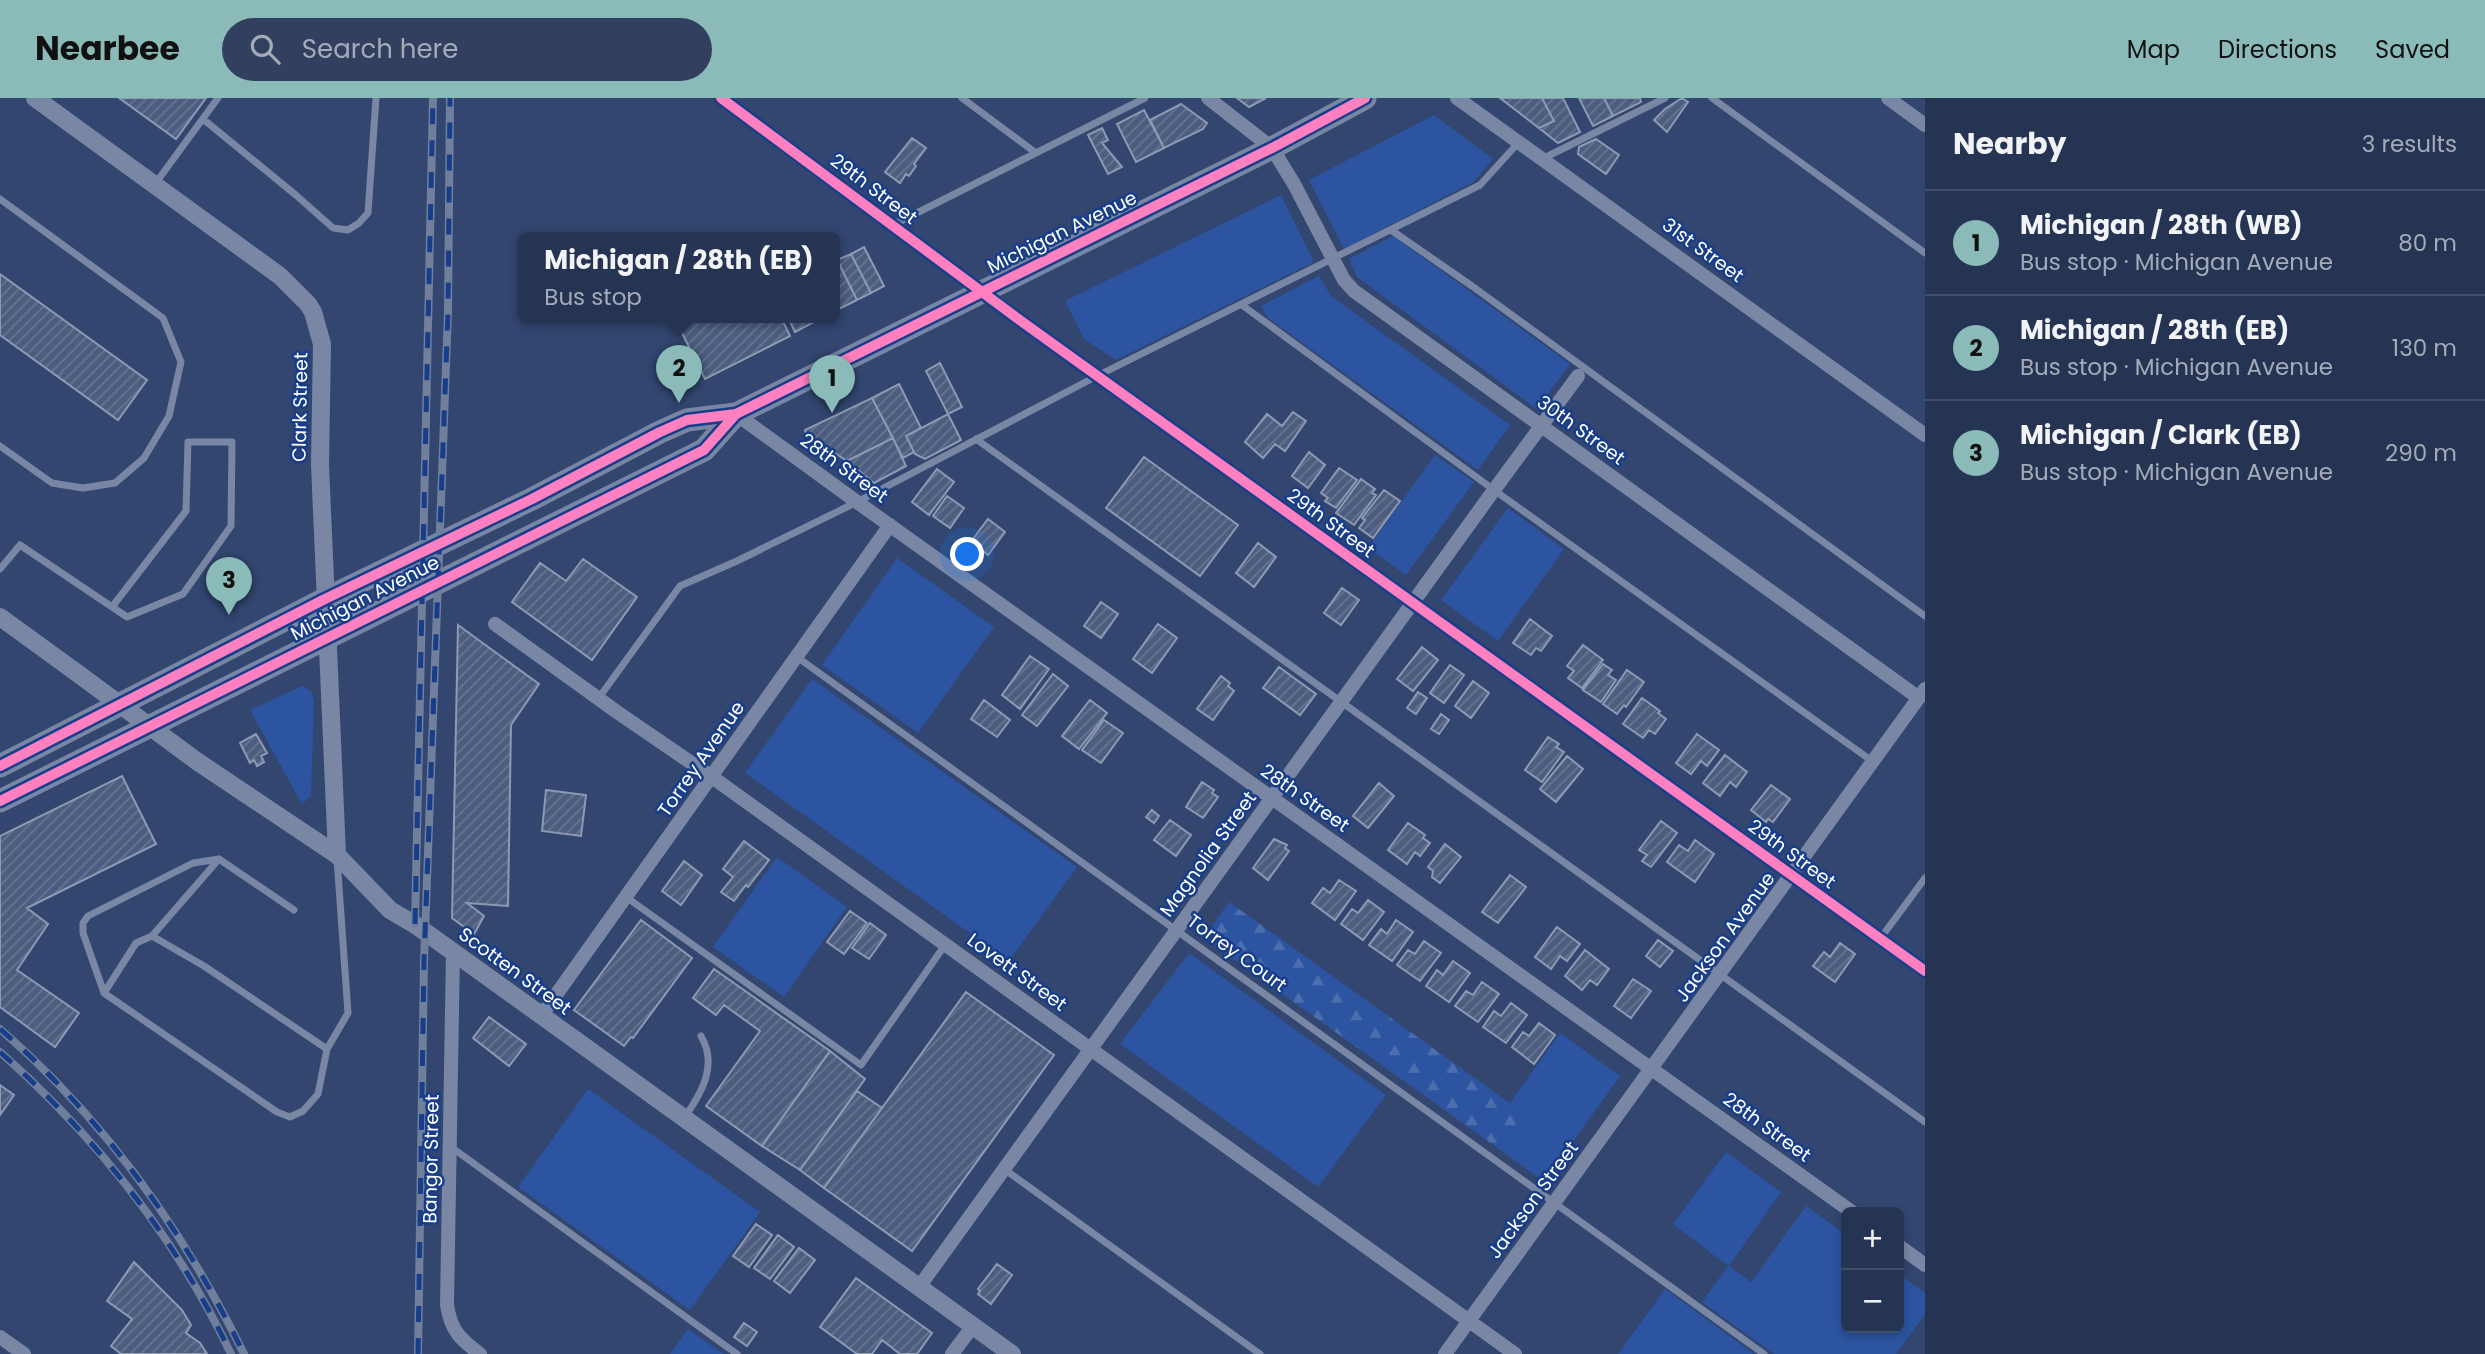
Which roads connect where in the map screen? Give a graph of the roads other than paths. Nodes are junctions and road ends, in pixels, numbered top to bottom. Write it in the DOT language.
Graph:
graph roads {
  1 [pos="35,98"];
  2 [pos="218,98"];
  3 [pos="376,98"];
  4 [pos="721,98"];
  5 [pos="962,98"];
  6 [pos="1145,98"];
  7 [pos="1208,98"];
  8 [pos="1366,98"];
  9 [pos="1457,98"];
  10 [pos="1665,98"];
  11 [pos="1712,98"];
  12 [pos="1888,98"];
  13 [pos="203,119"];
  14 [pos="1925,125"];
  15 [pos="1519,141"];
  16 [pos="1272,148"];
  17 [pos="1036,153"];
  18 [pos="1544,158"];
  19 [pos="155,185"];
  20 [pos="0,199"];
  21 [pos="893,225"];
  22 [pos="1391,230"];
  23 [pos="1925,253"];
  24 [pos="1333,260"];
  25 [pos="982,291"];
  26 [pos="1242,304"];
  27 [pos="1097,376"];
  28 [pos="1578,376"];
  29 [pos="736,414"];
  30 [pos="1542,425"];
  31 [pos="1925,435"];
  32 [pos="976,439"];
  33 [pos="0,446"];
  34 [pos="1494,490"];
  35 [pos="857,502"];
  36 [pos="890,525"];
  37 [pos="0,569"];
  38 [pos="325,599"];
  39 [pos="1412,603"];
  40 [pos="112,607"];
  41 [pos="1925,616"];
  42 [pos="0,619"];
  43 [pos="495,624"];
  44 [pos="328,635"];
  45 [pos="797,657"];
  46 [pos="1922,694"];
  47 [pos="598,699"];
  48 [pos="1341,703"];
  49 [pos="1873,762"];
  50 [pos="0,766"];
  51 [pos="712,777"];
  52 [pos="1272,798"];
  53 [pos="0,801"];
  54 [pos="337,855"];
  55 [pos="219,859"];
  56 [pos="1791,875"];
  57 [pos="1925,878"];
  58 [pos="626,897"];
  59 [pos="294,910"];
  60 [pos="1177,929"];
  61 [pos="152,936"];
  62 [pos="1880,939"];
  63 [pos="945,945"];
  64 [pos="453,953"];
  65 [pos="1925,971"];
  66 [pos="1720,974"];
  67 [pos="104,993"];
  68 [pos="541,1016"];
  69 [pos="701,1036"];
  70 [pos="327,1049"];
  71 [pos="1091,1049"];
  72 [pos="1652,1068"];
  73 [pos="684,1118"];
  74 [pos="1925,1122"];
  75 [pos="450,1147"];
  76 [pos="1004,1169"];
  77 [pos="1555,1202"];
  78 [pos="1845,1207"];
  79 [pos="1904,1250"];
  80 [pos="1925,1265"];
  81 [pos="919,1287"];
  82 [pos="1469,1321"];
  83 [pos="973,1326"];
  84 [pos="0,1336"];
  85 [pos="23,1354"];
  86 [pos="480,1354"];
  87 [pos="737,1354"];
  88 [pos="952,1354"];
  89 [pos="1012,1354"];
  90 [pos="1260,1354"];
  91 [pos="1446,1354"];
  92 [pos="1515,1354"];
  93 [pos="1764,1354"];
  1 -- 19 [label="street, Clark Street"];
  2 -- 13 [label="lane"];
  3 -- 13 [label="lane"];
  4 -- 21 [label="street, 29th Street"];
  5 -- 17 [label="lane"];
  6 -- 17 [label="lane"];
  7 -- 16 [label="street"];
  8 -- 16 [label="main road, Michigan Avenue"];
  9 -- 15 [label="street, 31st Street"];
  10 -- 18 [label="lane"];
  11 -- 23 [label="lane"];
  12 -- 14 [label="street"];
  13 -- 19 [label="lane"];
  15 -- 18 [label="street, 31st Street"];
  15 -- 22 [label="lane"];
  16 -- 24 [label="street, 30th Street"];
  16 -- 25 [label="main road, Michigan Avenue"];
  17 -- 21 [label="lane"];
  18 -- 31 [label="street, 31st Street"];
  19 -- 38 [label="street, Clark Street"];
  20 -- 33 [label="lane"];
  21 -- 25 [label="street, 29th Street"];
  22 -- 24 [label="lane"];
  22 -- 41 [label="lane"];
  24 -- 26 [label="lane"];
  24 -- 30 [label="street, 30th Street"];
  25 -- 27 [label="street, 29th Street"];
  25 -- 29 [label="main road, Michigan Avenue"];
  26 -- 27 [label="lane"];
  26 -- 34 [label="lane"];
  27 -- 32 [label="lane"];
  27 -- 39 [label="street, 29th Street"];
  28 -- 30 [label="street, Magnolia Street"];
  29 -- 35 [label="street, 28th Street"];
  29 -- 38 [label="main road, Michigan Avenue"];
  29 -- 44 [label="main road, Michigan Avenue"];
  30 -- 34 [label="street, Magnolia Street"];
  30 -- 46 [label="street, 30th Street"];
  32 -- 35 [label="lane"];
  32 -- 48 [label="lane"];
  34 -- 39 [label="street, Magnolia Street"];
  34 -- 49 [label="lane"];
  35 -- 36 [label="street, 28th Street"];
  35 -- 47 [label="lane"];
  36 -- 45 [label="street, Torrey Avenue"];
  36 -- 52 [label="street, 28th Street"];
  37 -- 40 [label="lane"];
  38 -- 44 [label="street, Clark Street"];
  38 -- 50 [label="main road, Michigan Avenue"];
  39 -- 48 [label="street, Magnolia Street"];
  39 -- 56 [label="street, 29th Street"];
  40 -- 40 [label="lane"];
  42 -- 54 [label="street, Scotten Street, bridge"];
  43 -- 47 [label="street, Lovett Street"];
  44 -- 53 [label="main road, Michigan Avenue"];
  44 -- 54 [label="street, Clark Street"];
  45 -- 51 [label="street, Torrey Avenue"];
  45 -- 60 [label="lane, Torrey Court"];
  46 -- 49 [label="street, Jackson Avenue"];
  47 -- 51 [label="street, Lovett Street"];
  48 -- 52 [label="street, Magnolia Street"];
  48 -- 66 [label="lane"];
  49 -- 56 [label="street, Jackson Avenue"];
  51 -- 58 [label="street, Torrey Avenue"];
  51 -- 63 [label="street, Lovett Street"];
  52 -- 60 [label="street, Magnolia Street"];
  52 -- 72 [label="street, 28th Street"];
  54 -- 64 [label="street, Scotten Street"];
  54 -- 70 [label="lane"];
  55 -- 59 [label="lane"];
  55 -- 61 [label="lane"];
  55 -- 67 [label="lane"];
  56 -- 62 [label="street, 29th Street"];
  56 -- 66 [label="street, Jackson Avenue"];
  57 -- 62 [label="lane"];
  58 -- 63 [label="lane"];
  58 -- 68 [label="street, Torrey Avenue"];
  60 -- 71 [label="street, Magnolia Street"];
  60 -- 77 [label="lane, Torrey Court"];
  61 -- 67 [label="lane"];
  61 -- 70 [label="lane"];
  62 -- 65 [label="street, 29th Street"];
  63 -- 71 [label="street, Lovett Street"];
  64 -- 68 [label="street, Scotten Street"];
  64 -- 75 [label="street, Bangor Street"];
  66 -- 72 [label="street, Jackson Avenue"];
  66 -- 74 [label="lane"];
  67 -- 70 [label="lane"];
  68 -- 73 [label="street, Scotten Street"];
  69 -- 73 [label="lane"];
  71 -- 76 [label="street, Magnolia Street"];
  71 -- 82 [label="street, Lovett Street"];
  72 -- 77 [label="street, Jackson Street"];
  72 -- 78 [label="street, 28th Street"];
  73 -- 81 [label="street, Scotten Street"];
  75 -- 86 [label="street, Bangor Street"];
  75 -- 87 [label="lane"];
  76 -- 81 [label="street, Magnolia Street"];
  76 -- 90 [label="lane"];
  77 -- 82 [label="street, Jackson Street"];
  77 -- 93 [label="lane, Torrey Court"];
  79 -- 80 [label="street"];
  81 -- 83 [label="street, Scotten Street"];
  82 -- 91 [label="street, Jackson Street"];
  82 -- 92 [label="street, Lovett Street"];
  83 -- 88 [label="street"];
  83 -- 89 [label="street, Scotten Street"];
  84 -- 85 [label="street"];
}
